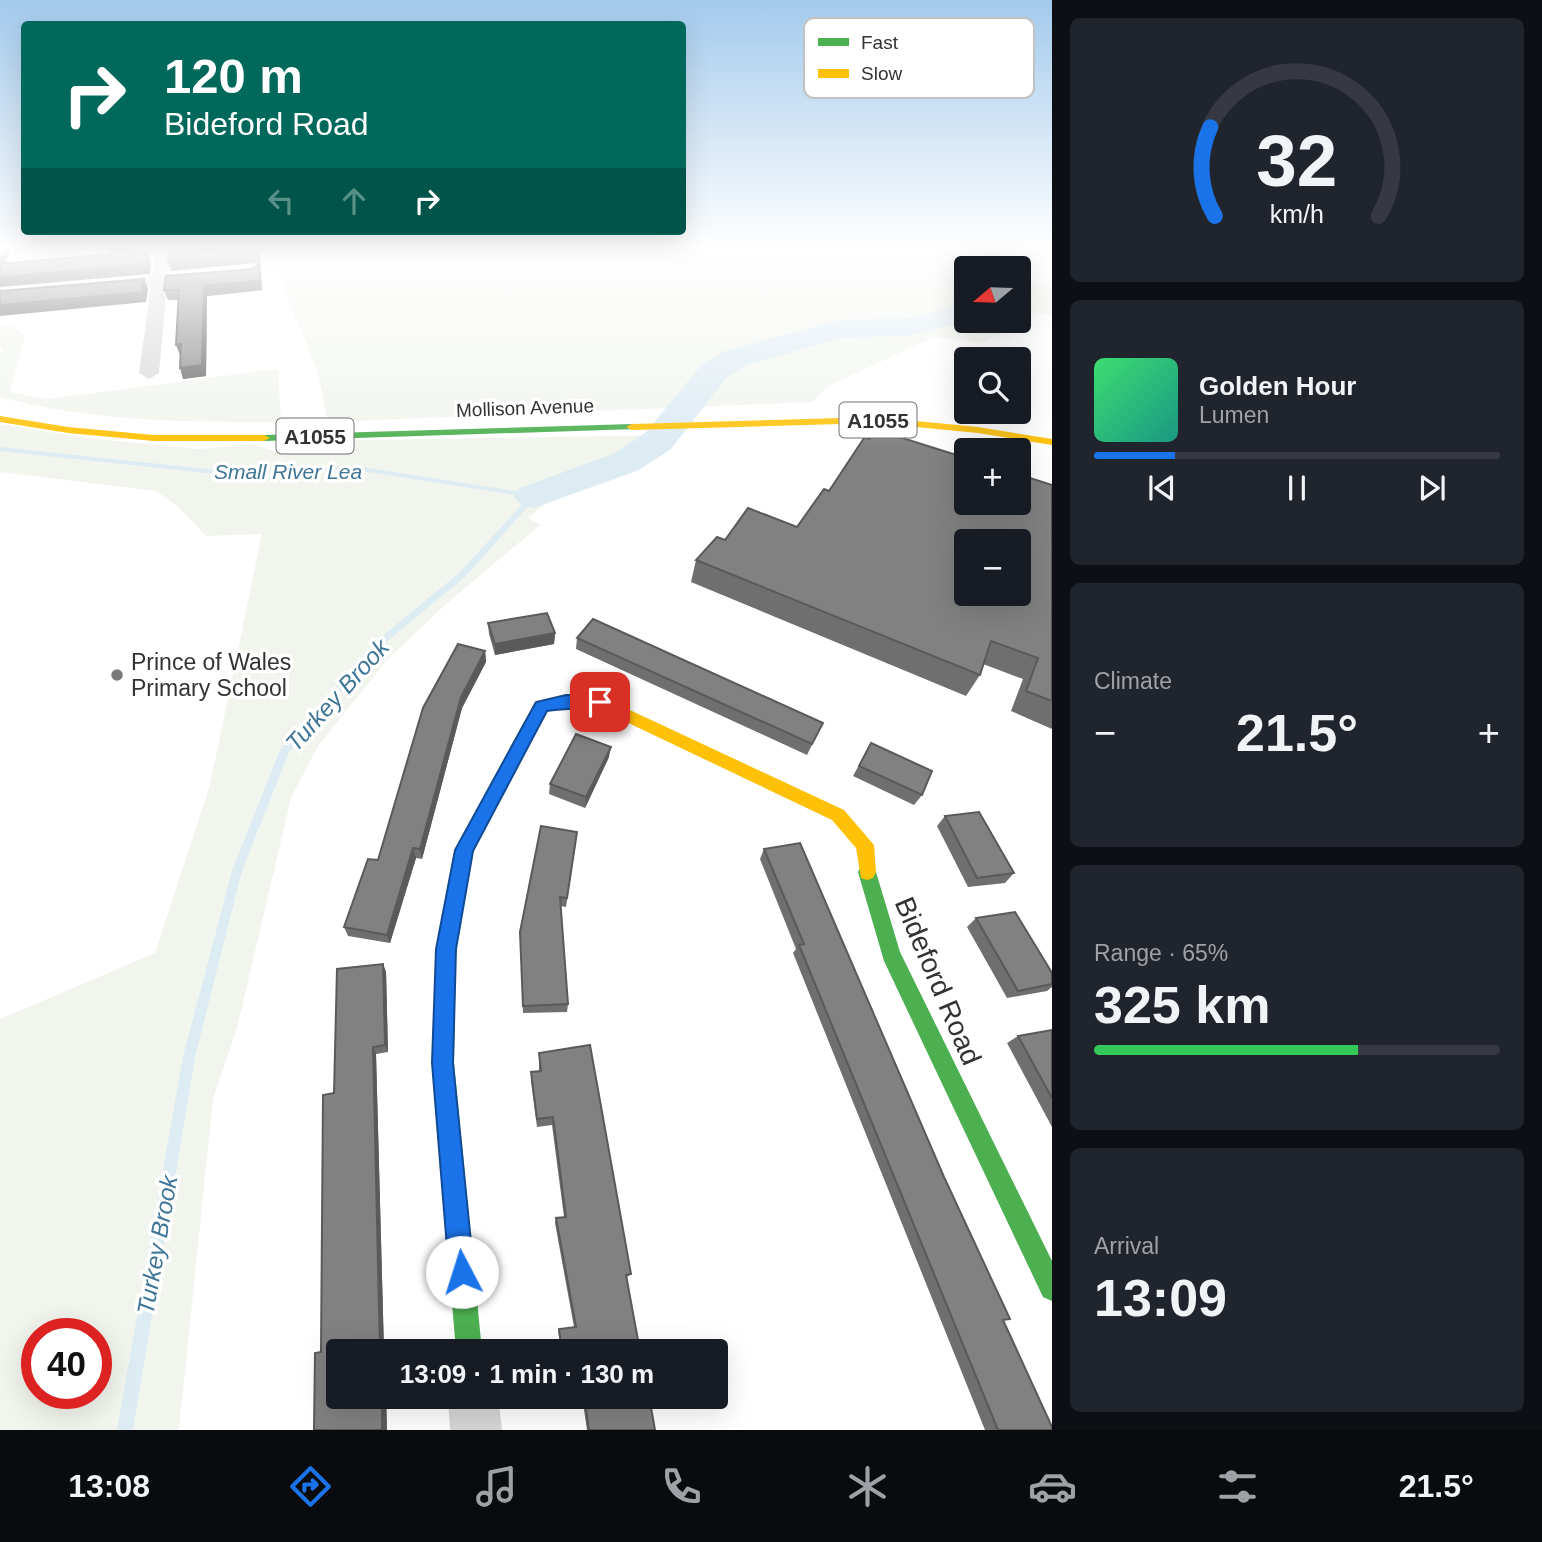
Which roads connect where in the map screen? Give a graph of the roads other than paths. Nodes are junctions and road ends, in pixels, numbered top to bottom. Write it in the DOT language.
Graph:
graph roads {
  1 [pos="155,316"];
  2 [pos="149,373"];
  3 [pos="0,419"];
  4 [pos="1052,442"];
  5 [pos="1052,1288"];
  6 [pos="468,1339"];
  7 [pos="474,1409"];
  8 [pos="476,1430"];
  1 -- 2 [label="street"];
  3 -- 4 [label="main road, Mollison Avenue / A1055"];
  5 -- 6 [label="main road, Bideford Road"];
  7 -- 8 [label="street"];
}
